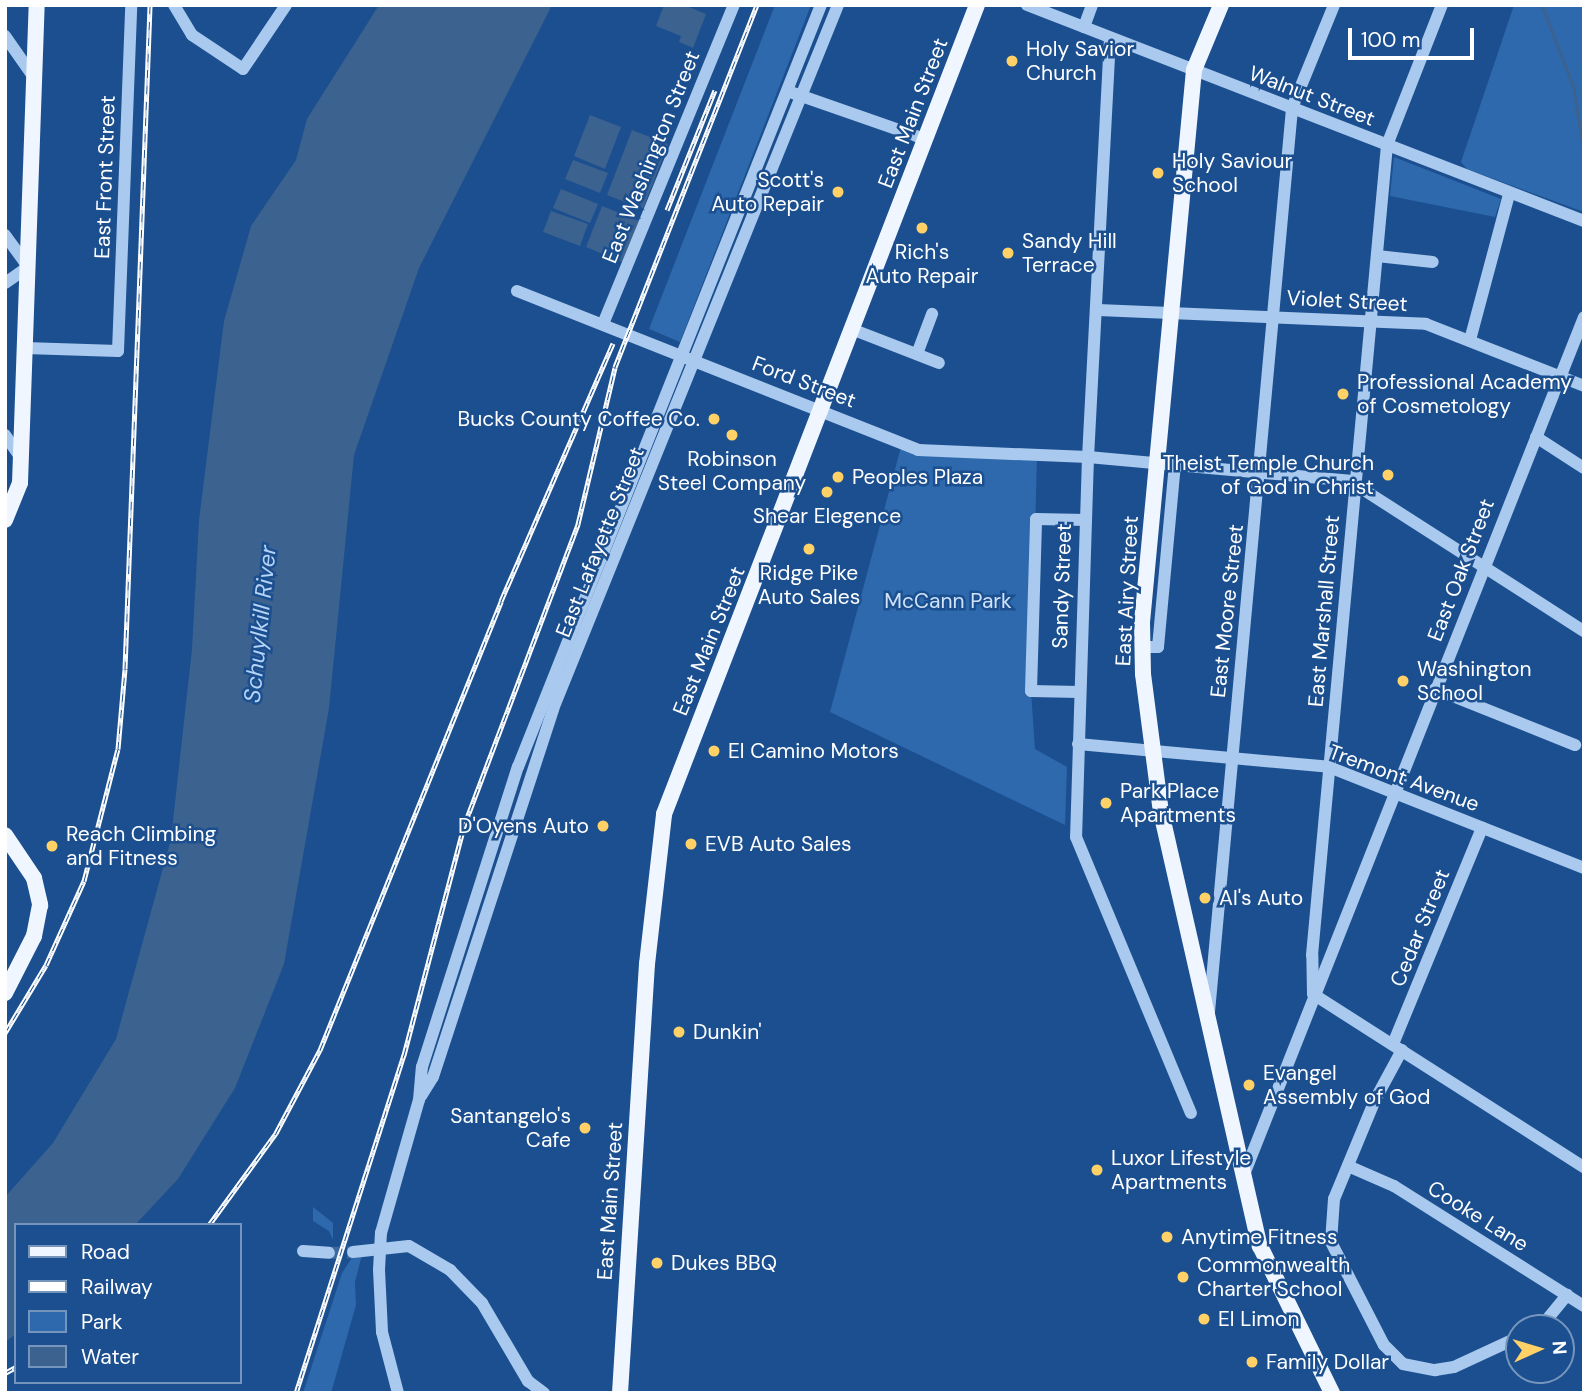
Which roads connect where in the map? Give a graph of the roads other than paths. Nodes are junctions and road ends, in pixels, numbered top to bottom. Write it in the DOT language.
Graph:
graph roads {
  1 [pos="37,5"];
  2 [pos="131,5"];
  3 [pos="174,5"];
  4 [pos="286,5"];
  5 [pos="734,5"];
  6 [pos="821,5"];
  7 [pos="838,5"];
  8 [pos="977,5"];
  9 [pos="1027,5"];
  10 [pos="1092,5"];
  11 [pos="1221,5"];
  12 [pos="1334,5"];
  13 [pos="1442,5"];
  14 [pos="1084,27"];
  15 [pos="5,36"];
  16 [pos="1110,37"];
  17 [pos="1194,70"];
  18 [pos="35,79"];
  19 [pos="787,90"];
  20 [pos="800,95"];
  21 [pos="1292,108"];
  22 [pos="925,138"];
  23 [pos="1387,145"];
  24 [pos="1509,194"];
  25 [pos="1584,221"];
  26 [pos="5,234"];
  27 [pos="1377,256"];
  28 [pos="1433,262"];
  29 [pos="28,267"];
  30 [pos="5,283"];
  31 [pos="517,290"];
  32 [pos="1098,310"];
  33 [pos="1170,313"];
  34 [pos="932,314"];
  35 [pos="1274,317"];
  36 [pos="1584,317"];
  37 [pos="1371,320"];
  38 [pos="603,324"];
  39 [pos="854,330"];
  40 [pos="1470,340"];
  41 [pos="25,348"];
  42 [pos="917,355"];
  43 [pos="688,358"];
  44 [pos="939,363"];
  45 [pos="1560,377"];
  46 [pos="1584,386"];
  47 [pos="822,409"];
  48 [pos="5,435"];
  49 [pos="1536,437"];
  50 [pos="1088,457"];
  51 [pos="21,458"];
  52 [pos="1157,463"];
  53 [pos="1175,464"];
  54 [pos="1584,468"];
  55 [pos="1260,473"];
  56 [pos="1356,483"];
  57 [pos="1154,492"];
  58 [pos="1172,494"];
  59 [pos="5,520"];
  60 [pos="1086,520"];
  61 [pos="1484,565"];
  62 [pos="1584,631"];
  63 [pos="1143,647"];
  64 [pos="1435,689"];
  65 [pos="1080,692"];
  66 [pos="1078,744"];
  67 [pos="1575,746"];
  68 [pos="1150,749"];
  69 [pos="1232,758"];
  70 [pos="1329,767"];
  71 [pos="1394,794"];
  72 [pos="1482,828"];
  73 [pos="5,835"];
  74 [pos="1584,868"];
  75 [pos="5,993"];
  76 [pos="1312,994"];
  77 [pos="1209,1019"];
  78 [pos="1397,1047"];
  79 [pos="1191,1113"];
  80 [pos="1348,1166"];
  81 [pos="1584,1167"];
  82 [pos="1242,1177"];
  83 [pos="303,1251"];
  84 [pos="354,1252"];
  85 [pos="329,1254"];
  86 [pos="1567,1295"];
  87 [pos="1584,1306"];
  88 [pos="1551,1314"];
  89 [pos="1505,1343"];
  90 [pos="536,1391"];
  91 [pos="398,1393"];
  92 [pos="620,1393"];
  93 [pos="1332,1393"];
  1 -- 18 [label="main road"];
  2 -- 41 [label="street, East Front Street"];
  3 -- 4 [label="street"];
  5 -- 38 [label="street, East Washington Street"];
  6 -- 19 [label="street, East Lafayette Street"];
  7 -- 20 [label="street, East Lafayette Street"];
  8 -- 22 [label="main road, East Main Street"];
  9 -- 14 [label="street, Walnut Street"];
  10 -- 14 [label="street"];
  11 -- 17 [label="main road, East Airy Street"];
  12 -- 21 [label="street, East Moore Street"];
  13 -- 23 [label="street, East Marshall Street"];
  14 -- 16 [label="street, Walnut Street"];
  15 -- 18 [label="street"];
  16 -- 17 [label="street, Walnut Street"];
  16 -- 32 [label="street, Sandy Street"];
  17 -- 21 [label="street, Walnut Street"];
  17 -- 33 [label="main road, East Airy Street"];
  18 -- 29 [label="main road"];
  19 -- 20 [label="street"];
  19 -- 43 [label="street, East Lafayette Street"];
  20 -- 22 [label="street"];
  20 -- 43 [label="street, East Lafayette Street"];
  21 -- 23 [label="street, Walnut Street"];
  21 -- 35 [label="street, East Moore Street"];
  22 -- 39 [label="main road, East Main Street"];
  23 -- 24 [label="street, Walnut Street"];
  23 -- 27 [label="street, East Marshall Street"];
  24 -- 25 [label="street, Walnut Street"];
  24 -- 40 [label="street"];
  26 -- 29 [label="street"];
  27 -- 28 [label="street"];
  27 -- 37 [label="street, East Marshall Street"];
  29 -- 30 [label="street"];
  29 -- 41 [label="main road"];
  31 -- 38 [label="street, Ford Street"];
  32 -- 33 [label="street, Violet Street"];
  32 -- 50 [label="street, Sandy Street"];
  33 -- 35 [label="street, Violet Street"];
  33 -- 52 [label="main road, East Airy Street"];
  34 -- 42 [label="street"];
  35 -- 37 [label="street, Violet Street"];
  35 -- 55 [label="street, East Moore Street"];
  36 -- 45 [label="street, East Oak Street"];
  37 -- 40 [label="street, Violet Street"];
  37 -- 56 [label="street, East Marshall Street"];
  38 -- 43 [label="street, Ford Street"];
  39 -- 42 [label="street"];
  39 -- 47 [label="main road, East Main Street"];
  40 -- 45 [label="street, Violet Street"];
  41 -- 51 [label="main road"];
  42 -- 44 [label="street"];
  43 -- 47 [label="street, Ford Street"];
  43 -- 91 [label="street, East Lafayette Street, bridge"];
  45 -- 46 [label="street, Violet Street"];
  45 -- 49 [label="street, East Oak Street"];
  47 -- 50 [label="street, Ford Street"];
  47 -- 92 [label="main road, East Main Street"];
  48 -- 51 [label="street"];
  49 -- 54 [label="street"];
  49 -- 61 [label="street, East Oak Street"];
  50 -- 52 [label="street, Ford Street"];
  50 -- 60 [label="street, Sandy Street"];
  51 -- 59 [label="main road"];
  52 -- 53 [label="street, Ford Street"];
  52 -- 57 [label="main road, East Airy Street"];
  53 -- 55 [label="street, Ford Street"];
  53 -- 58 [label="street"];
  55 -- 56 [label="street, Ford Street"];
  55 -- 69 [label="street, East Moore Street"];
  56 -- 61 [label="street"];
  56 -- 70 [label="street, East Marshall Street"];
  57 -- 58 [label="street"];
  57 -- 63 [label="main road, East Airy Street"];
  58 -- 63 [label="street"];
  60 -- 65 [label="street, Sandy Street"];
  60 -- 65 [label="street"];
  61 -- 62 [label="street"];
  61 -- 64 [label="street, East Oak Street"];
  63 -- 68 [label="main road, East Airy Street"];
  64 -- 67 [label="street"];
  64 -- 71 [label="street, East Oak Street"];
  65 -- 66 [label="street, Sandy Street"];
  66 -- 68 [label="street, Tremont Avenue"];
  66 -- 79 [label="street, Sandy Street"];
  68 -- 69 [label="street, Tremont Avenue"];
  68 -- 77 [label="main road, East Airy Street"];
  69 -- 70 [label="street, Tremont Avenue"];
  69 -- 77 [label="street, East Moore Street"];
  70 -- 71 [label="street, Tremont Avenue"];
  70 -- 76 [label="street, East Marshall Street"];
  71 -- 72 [label="street, Tremont Avenue"];
  71 -- 76 [label="street, East Oak Street"];
  72 -- 74 [label="street, Tremont Avenue"];
  72 -- 78 [label="street, Cedar Street"];
  73 -- 75 [label="main road"];
  76 -- 78 [label="street"];
  76 -- 82 [label="street, East Marshall Street"];
  77 -- 82 [label="main road, East Airy Street"];
  78 -- 80 [label="street, Cedar Street"];
  78 -- 81 [label="street"];
  80 -- 86 [label="street, Cooke Lane"];
  80 -- 89 [label="street, Cedar Street"];
  82 -- 93 [label="main road"];
  83 -- 85 [label="street"];
  84 -- 90 [label="street"];
  86 -- 87 [label="street, Cooke Lane"];
  86 -- 88 [label="street"];
}
